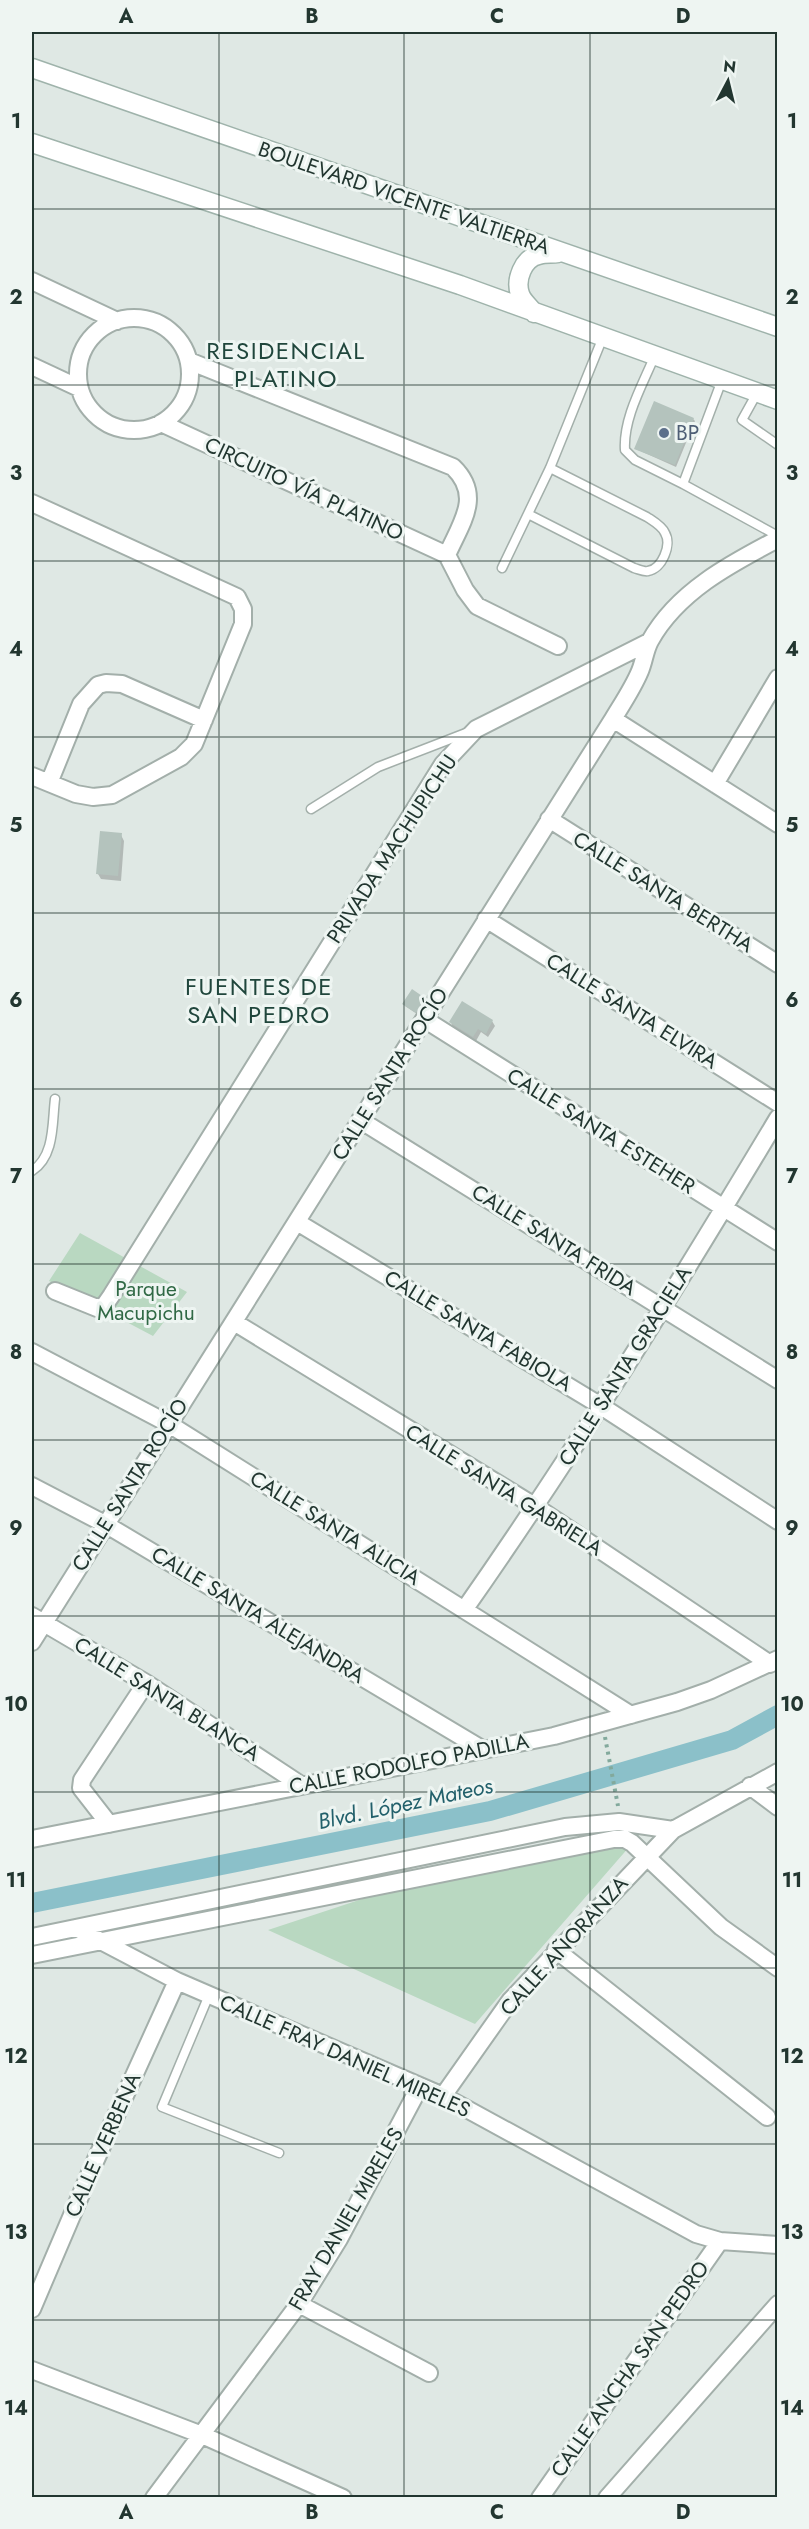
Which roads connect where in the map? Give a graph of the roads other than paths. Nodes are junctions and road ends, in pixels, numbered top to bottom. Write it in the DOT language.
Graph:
graph roads {
  1 [pos="32,68"];
  2 [pos="32,143"];
  3 [pos="563,253"];
  4 [pos="32,281"];
  5 [pos="534,313"];
  6 [pos="117,321"];
  7 [pos="777,327"];
  8 [pos="603,337"];
  9 [pos="655,355"];
  10 [pos="189,361"];
  11 [pos="32,366"];
  12 [pos="722,380"];
  13 [pos="80,388"];
  14 [pos="758,392"];
  15 [pos="777,400"];
  16 [pos="161,423"];
  17 [pos="777,445"];
  18 [pos="550,468"];
  19 [pos="683,484"];
  20 [pos="32,503"];
  21 [pos="528,514"];
  22 [pos="777,538"];
  23 [pos="447,555"];
  24 [pos="502,568"];
  25 [pos="649,642"];
  26 [pos="558,646"];
  27 [pos="777,678"];
  28 [pos="613,719"];
  29 [pos="204,720"];
  30 [pos="476,729"];
  31 [pos="32,776"];
  32 [pos="49,783"];
  33 [pos="715,784"];
  34 [pos="311,810"];
  35 [pos="549,819"];
  36 [pos="777,824"];
  37 [pos="486,919"];
  38 [pos="777,964"];
  39 [pos="424,1019"];
  40 [pos="55,1099"];
  41 [pos="777,1103"];
  42 [pos="777,1118"];
  43 [pos="360,1120"];
  44 [pos="32,1171"];
  45 [pos="723,1209"];
  46 [pos="297,1222"];
  47 [pos="777,1242"];
  48 [pos="55,1290"];
  49 [pos="662,1307"];
  50 [pos="234,1322"];
  51 [pos="32,1352"];
  52 [pos="777,1380"];
  53 [pos="601,1406"];
  54 [pos="169,1424"];
  55 [pos="32,1486"];
  56 [pos="536,1507"];
  57 [pos="777,1521"];
  58 [pos="105,1524"];
  59 [pos="464,1610"];
  60 [pos="38,1619"];
  61 [pos="32,1642"];
  62 [pos="774,1661"];
  63 [pos="146,1683"];
  64 [pos="631,1715"];
  65 [pos="482,1749"];
  66 [pos="777,1772"];
  67 [pos="301,1785"];
  68 [pos="750,1786"];
  69 [pos="777,1807"];
  70 [pos="109,1824"];
  71 [pos="673,1830"];
  72 [pos="32,1839"];
  73 [pos="645,1857"];
  74 [pos="76,1928"];
  75 [pos="32,1937"];
  76 [pos="101,1941"];
  77 [pos="556,1950"];
  78 [pos="32,1955"];
  79 [pos="777,1968"];
  80 [pos="177,1981"];
  81 [pos="209,1995"];
  82 [pos="420,2086"];
  83 [pos="443,2096"];
  84 [pos="766,2117"];
  85 [pos="279,2153"];
  86 [pos="720,2241"];
  87 [pos="777,2245"];
  88 [pos="299,2304"];
  89 [pos="777,2304"];
  90 [pos="32,2309"];
  91 [pos="32,2370"];
  92 [pos="429,2373"];
  93 [pos="202,2435"];
  94 [pos="154,2498"];
  95 [pos="343,2498"];
  96 [pos="540,2498"];
  97 [pos="607,2498"];
  1 -- 3 [label="main road, BOULEVARD VICENTE VALTIERRA"];
  2 -- 5 [label="main road"];
  3 -- 5 [label="main road"];
  3 -- 7 [label="main road, BOULEVARD VICENTE VALTIERRA"];
  4 -- 6 [label="street"];
  5 -- 8 [label="main road"];
  6 -- 10 [label="street"];
  6 -- 13 [label="street"];
  8 -- 9 [label="main road"];
  8 -- 18 [label="lane"];
  9 -- 12 [label="main road"];
  9 -- 19 [label="lane"];
  10 -- 16 [label="street"];
  10 -- 23 [label="street"];
  11 -- 13 [label="street"];
  12 -- 14 [label="main road"];
  12 -- 19 [label="lane"];
  13 -- 16 [label="street"];
  14 -- 15 [label="main road"];
  14 -- 17 [label="lane"];
  16 -- 23 [label="street, CIRCUITO VÍA PLATINO"];
  18 -- 21 [label="lane"];
  18 -- 21 [label="lane"];
  19 -- 22 [label="lane"];
  20 -- 29 [label="street"];
  21 -- 24 [label="lane"];
  22 -- 25 [label="street, CALLE SANTA ROCÍO"];
  23 -- 26 [label="street"];
  25 -- 28 [label="street, CALLE SANTA ROCÍO"];
  25 -- 30 [label="street, PRIVADA MACHUPICHU"];
  27 -- 33 [label="street"];
  28 -- 33 [label="street"];
  28 -- 35 [label="street, CALLE SANTA ROCÍO"];
  29 -- 32 [label="street"];
  29 -- 32 [label="street"];
  30 -- 34 [label="lane"];
  30 -- 48 [label="street, PRIVADA MACHUPICHU"];
  31 -- 32 [label="street"];
  33 -- 36 [label="street"];
  35 -- 37 [label="street, CALLE SANTA ROCÍO"];
  35 -- 38 [label="street, CALLE SANTA BERTHA"];
  37 -- 39 [label="street, CALLE SANTA ROCÍO"];
  37 -- 41 [label="street, CALLE SANTA ELVIRA"];
  39 -- 43 [label="street, CALLE SANTA ROCÍO"];
  39 -- 45 [label="street, CALLE SANTA ESTEHER"];
  40 -- 44 [label="lane"];
  42 -- 45 [label="street, CALLE SANTA GRACIELA"];
  43 -- 46 [label="street, CALLE SANTA ROCÍO"];
  43 -- 49 [label="street, CALLE SANTA FRIDA"];
  45 -- 47 [label="street, CALLE SANTA ESTEHER"];
  45 -- 49 [label="street, CALLE SANTA GRACIELA"];
  46 -- 50 [label="street, CALLE SANTA ROCÍO"];
  46 -- 53 [label="street, CALLE SANTA FABIOLA"];
  49 -- 52 [label="street, CALLE SANTA FRIDA"];
  49 -- 53 [label="street, CALLE SANTA GRACIELA"];
  50 -- 54 [label="street, CALLE SANTA ROCÍO"];
  50 -- 56 [label="street, CALLE SANTA GABRIELA"];
  51 -- 54 [label="street, CALLE SANTA ALICIA"];
  53 -- 56 [label="street, CALLE SANTA GRACIELA"];
  53 -- 57 [label="street, CALLE SANTA FABIOLA"];
  54 -- 58 [label="street, CALLE SANTA ROCÍO"];
  54 -- 59 [label="street, CALLE SANTA ALICIA"];
  55 -- 58 [label="street, CALLE SANTA ALEJANDRA"];
  56 -- 59 [label="street, CALLE SANTA GRACIELA"];
  56 -- 62 [label="street, CALLE SANTA GABRIELA"];
  58 -- 60 [label="street, CALLE SANTA ROCÍO"];
  58 -- 65 [label="street, CALLE SANTA ALEJANDRA"];
  59 -- 64 [label="street, CALLE SANTA ALICIA"];
  60 -- 61 [label="street, CALLE SANTA ROCÍO"];
  60 -- 63 [label="street, CALLE SANTA BLANCA"];
  62 -- 64 [label="street, CALLE RODOLFO PADILLA"];
  63 -- 67 [label="street, CALLE SANTA BLANCA"];
  63 -- 70 [label="street"];
  64 -- 65 [label="street, CALLE RODOLFO PADILLA"];
  65 -- 67 [label="street, CALLE RODOLFO PADILLA"];
  66 -- 68 [label="street, CALLE AÑORANZA"];
  67 -- 70 [label="street, CALLE RODOLFO PADILLA"];
  68 -- 69 [label="street"];
  68 -- 71 [label="street, CALLE AÑORANZA"];
  70 -- 72 [label="street, CALLE RODOLFO PADILLA"];
  71 -- 73 [label="street, CALLE AÑORANZA"];
  71 -- 74 [label="street"];
  73 -- 76 [label="street"];
  73 -- 77 [label="street, CALLE AÑORANZA"];
  73 -- 79 [label="street"];
  74 -- 75 [label="street"];
  74 -- 76 [label="street, CALLE FRAY DANIEL MIRELES"];
  76 -- 78 [label="street"];
  76 -- 80 [label="street, CALLE FRAY DANIEL MIRELES"];
  77 -- 83 [label="street, CALLE AÑORANZA"];
  77 -- 84 [label="street"];
  80 -- 81 [label="street, CALLE FRAY DANIEL MIRELES"];
  80 -- 90 [label="street, CALLE VERBENA"];
  81 -- 82 [label="street, CALLE FRAY DANIEL MIRELES"];
  81 -- 85 [label="lane"];
  82 -- 83 [label="street, CALLE FRAY DANIEL MIRELES"];
  82 -- 88 [label="street, FRAY DANIEL MIRELES"];
  83 -- 86 [label="street, CALLE FRAY DANIEL MIRELES"];
  86 -- 87 [label="street, CALLE FRAY DANIEL MIRELES"];
  86 -- 96 [label="street, CALLE ANCHA SAN PEDRO"];
  88 -- 92 [label="street"];
  88 -- 93 [label="street, FRAY DANIEL MIRELES"];
  89 -- 97 [label="street"];
  91 -- 93 [label="street"];
  93 -- 94 [label="street"];
  93 -- 95 [label="street"];
}
